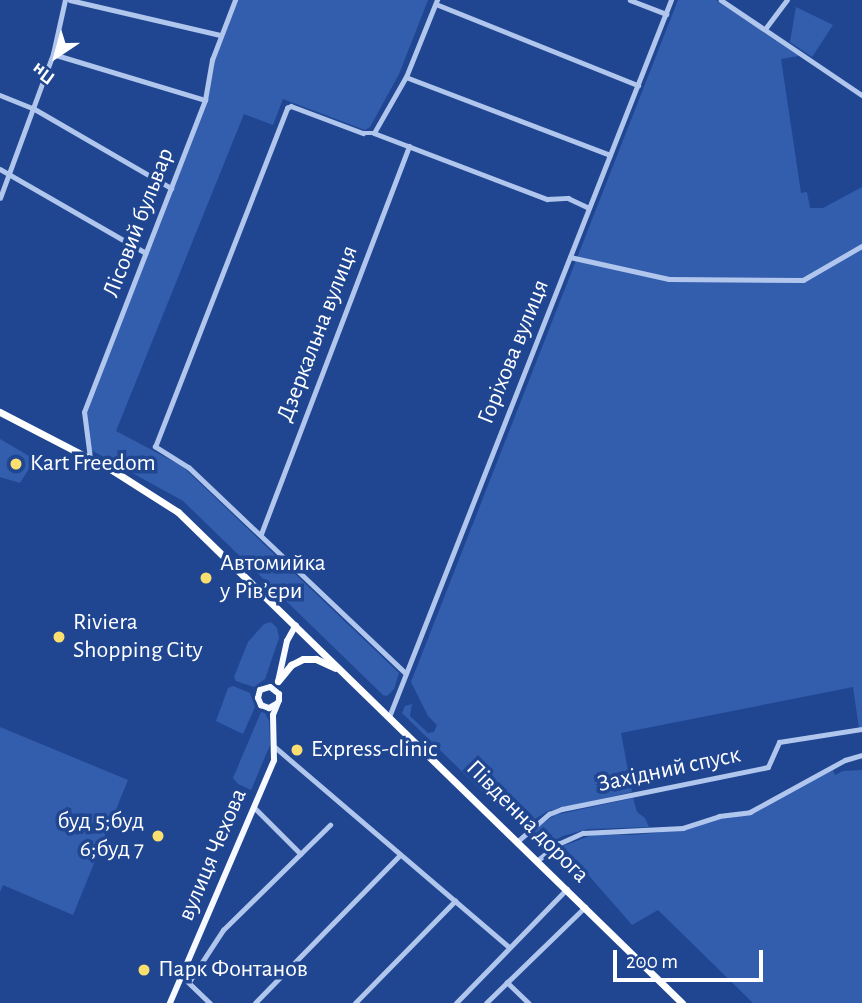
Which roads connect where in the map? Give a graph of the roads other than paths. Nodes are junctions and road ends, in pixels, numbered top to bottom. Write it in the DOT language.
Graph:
graph roads {
  1 [pos="65,0"];
  2 [pos="71,0"];
  3 [pos="235,0"];
  4 [pos="630,0"];
  5 [pos="671,0"];
  6 [pos="721,0"];
  7 [pos="787,0"];
  8 [pos="437,2"];
  9 [pos="666,14"];
  10 [pos="765,29"];
  11 [pos="221,35"];
  12 [pos="54,54"];
  13 [pos="406,77"];
  14 [pos="638,85"];
  15 [pos="0,95"];
  16 [pos="862,95"];
  17 [pos="205,100"];
  18 [pos="33,108"];
  19 [pos="374,132"];
  20 [pos="409,146"];
  21 [pos="610,155"];
  22 [pos="0,169"];
  23 [pos="10,173"];
  24 [pos="171,188"];
  25 [pos="0,198"];
  26 [pos="589,208"];
  27 [pos="862,246"];
  28 [pos="146,253"];
  29 [pos="570,257"];
  30 [pos="0,412"];
  31 [pos="90,458"];
  32 [pos="261,534"];
  33 [pos="296,625"];
  34 [pos="279,666"];
  35 [pos="342,672"];
  36 [pos="406,674"];
  37 [pos="278,681"];
  38 [pos="265,687"];
  39 [pos="279,694"];
  40 [pos="276,704"];
  41 [pos="264,707"];
  42 [pos="389,717"];
  43 [pos="272,719"];
  44 [pos="862,729"];
  45 [pos="275,747"];
  46 [pos="862,755"];
  47 [pos="254,807"];
  48 [pos="330,825"];
  49 [pos="518,841"];
  50 [pos="301,854"];
  51 [pos="400,855"];
  52 [pos="538,860"];
  53 [pos="568,890"];
  54 [pos="455,901"];
  55 [pos="585,908"];
  56 [pos="509,947"];
  57 [pos="182,975"];
  58 [pos="189,982"];
  59 [pos="507,982"];
  60 [pos="170,1003"];
  61 [pos="210,1003"];
  62 [pos="255,1003"];
  63 [pos="355,1003"];
  64 [pos="456,1003"];
  65 [pos="486,1003"];
  66 [pos="529,1003"];
  67 [pos="682,1003"];
  1 -- 12 [label="street"];
  2 -- 11 [label="street"];
  3 -- 11 [label="street, Лісовий бульвар"];
  4 -- 9 [label="street"];
  5 -- 9 [label="street, Горіхова вулиця"];
  6 -- 10 [label="street"];
  7 -- 10 [label="street"];
  8 -- 13 [label="street"];
  8 -- 14 [label="street"];
  9 -- 14 [label="street, Горіхова вулиця"];
  10 -- 16 [label="street"];
  11 -- 17 [label="street, Лісовий бульвар"];
  12 -- 17 [label="street"];
  12 -- 18 [label="street"];
  13 -- 19 [label="street"];
  13 -- 21 [label="street"];
  14 -- 21 [label="street, Горіхова вулиця"];
  15 -- 18 [label="street"];
  17 -- 24 [label="street, Лісовий бульвар"];
  18 -- 23 [label="street"];
  18 -- 24 [label="street"];
  19 -- 20 [label="street"];
  19 -- 32 [label="street"];
  20 -- 26 [label="street"];
  20 -- 32 [label="street, Дзеркальна вулиця"];
  21 -- 26 [label="street, Горіхова вулиця"];
  22 -- 23 [label="street"];
  23 -- 25 [label="street"];
  23 -- 28 [label="street"];
  24 -- 28 [label="street, Лісовий бульвар"];
  26 -- 29 [label="street, Горіхова вулиця"];
  27 -- 29 [label="street"];
  28 -- 31 [label="street, Лісовий бульвар"];
  29 -- 36 [label="street, Горіхова вулиця"];
  30 -- 31 [label="highway, Південна дорога"];
  31 -- 33 [label="highway, Південна дорога"];
  32 -- 36 [label="street"];
  33 -- 34 [label="main road"];
  33 -- 35 [label="highway, Південна дорога"];
  34 -- 37 [label="main road"];
  34 -- 38 [label="main road"];
  35 -- 37 [label="highway"];
  35 -- 42 [label="highway, Південна дорога"];
  36 -- 42 [label="street, Горіхова вулиця"];
  37 -- 39 [label="main road"];
  38 -- 39 [label="main road"];
  38 -- 41 [label="main road"];
  39 -- 40 [label="main road"];
  40 -- 41 [label="main road"];
  40 -- 43 [label="main road, вулиця Чехова"];
  41 -- 43 [label="main road, вулиця Чехова"];
  42 -- 49 [label="highway, Південна дорога"];
  43 -- 45 [label="main road, вулиця Чехова"];
  44 -- 49 [label="street, Західний спуск"];
  45 -- 47 [label="main road, вулиця Чехова"];
  45 -- 51 [label="street"];
  46 -- 52 [label="street"];
  47 -- 50 [label="street"];
  47 -- 57 [label="main road, вулиця Чехова"];
  48 -- 50 [label="street"];
  49 -- 52 [label="highway, Південна дорога"];
  50 -- 58 [label="street"];
  51 -- 54 [label="street"];
  51 -- 62 [label="street"];
  52 -- 53 [label="highway, Південна дорога"];
  53 -- 55 [label="highway, Південна дорога"];
  53 -- 56 [label="street"];
  54 -- 56 [label="street"];
  54 -- 63 [label="street"];
  55 -- 59 [label="street"];
  55 -- 67 [label="highway, Південна дорога"];
  56 -- 64 [label="street"];
  57 -- 58 [label="street"];
  57 -- 60 [label="main road, вулиця Чехова"];
  58 -- 61 [label="street"];
  59 -- 65 [label="street"];
  59 -- 66 [label="street"];
}
